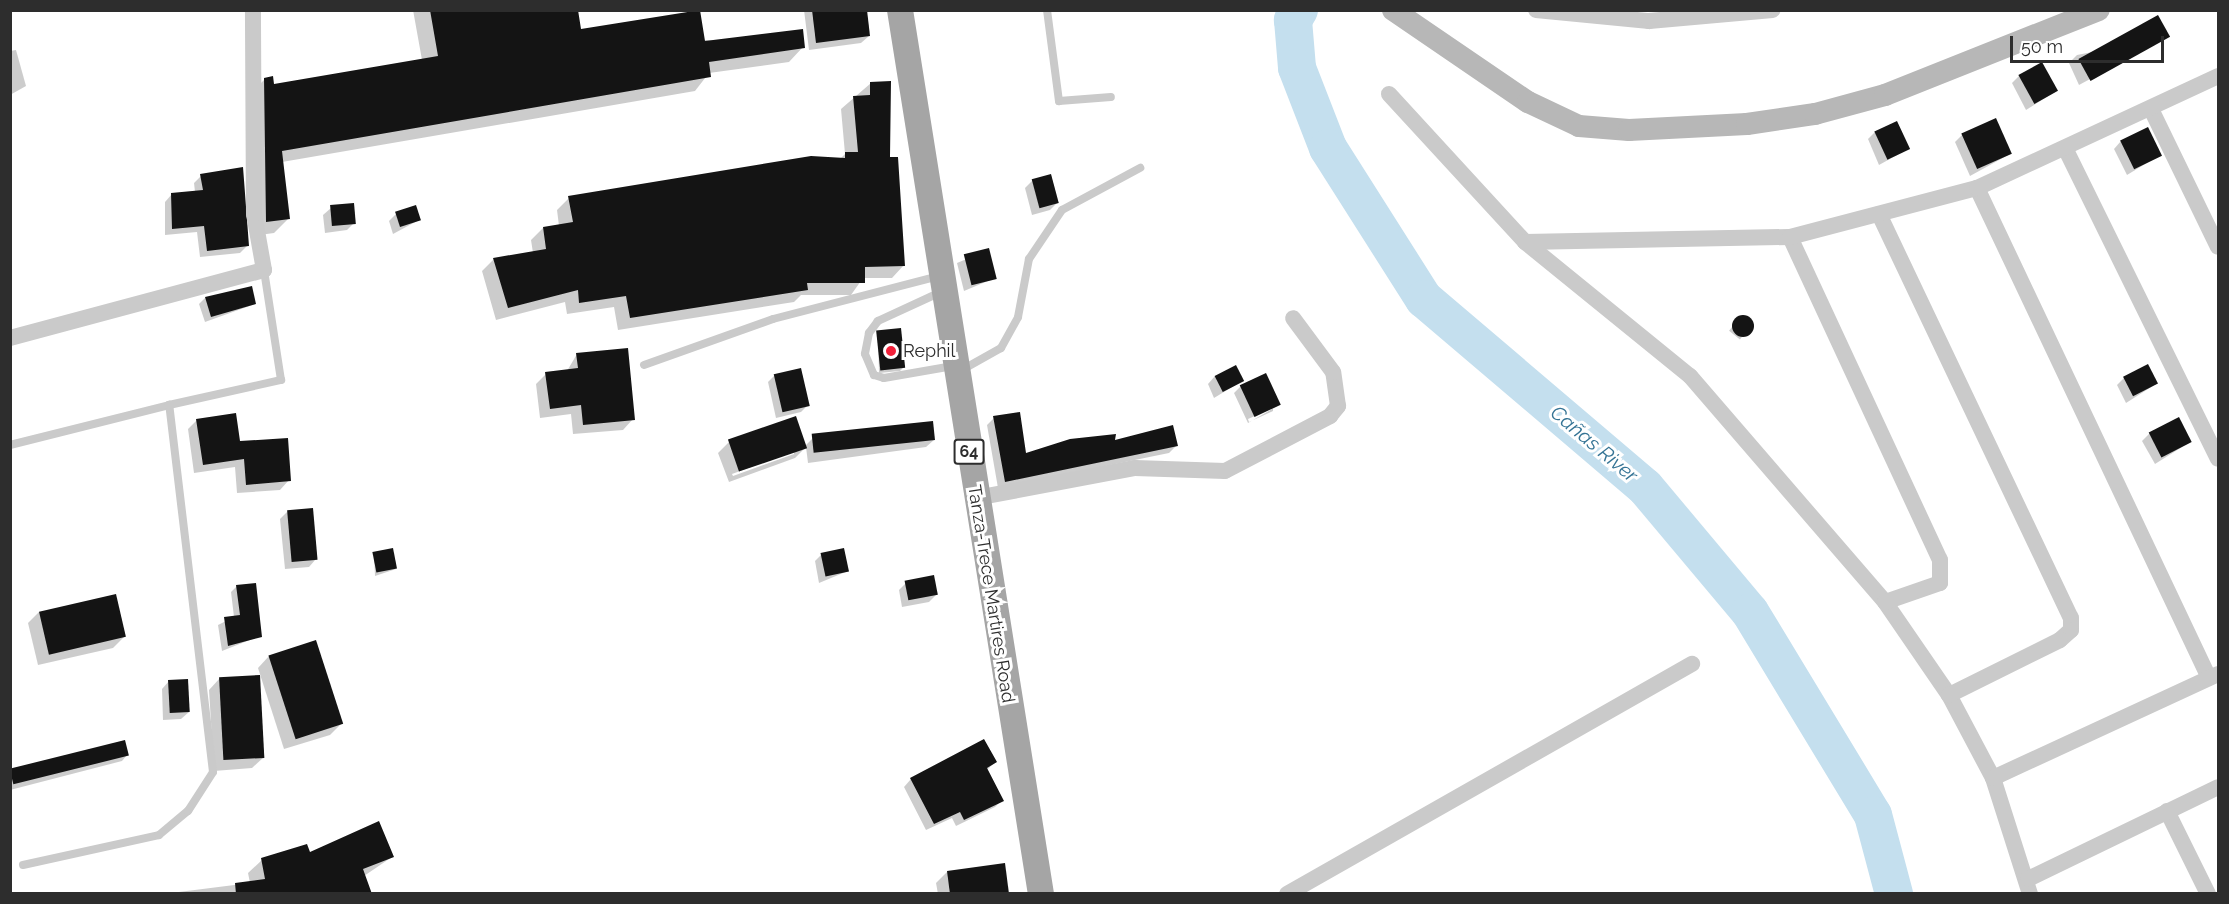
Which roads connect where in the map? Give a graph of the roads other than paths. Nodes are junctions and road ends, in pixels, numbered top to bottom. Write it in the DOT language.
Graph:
graph roads {
  1 [pos="253,10"];
  2 [pos="900,10"];
  3 [pos="1047,10"];
  4 [pos="1393,10"];
  5 [pos="1536,10"];
  6 [pos="1773,10"];
  7 [pos="2099,10"];
  8 [pos="1593,14"];
  9 [pos="2218,76"];
  10 [pos="1389,94"];
  11 [pos="1111,97"];
  12 [pos="2151,109"];
  13 [pos="2066,150"];
  14 [pos="1140,168"];
  15 [pos="1977,188"];
  16 [pos="1879,214"];
  17 [pos="1790,237"];
  18 [pos="1526,242"];
  19 [pos="2218,247"];
  20 [pos="264,270"];
  21 [pos="942,284"];
  22 [pos="1293,318"];
  23 [pos="10,339"];
  24 [pos="644,365"];
  25 [pos="956,369"];
  26 [pos="169,405"];
  27 [pos="10,445"];
  28 [pos="2218,459"];
  29 [pos="976,498"];
  30 [pos="1885,602"];
  31 [pos="1692,664"];
  32 [pos="2214,676"];
  33 [pos="1949,695"];
  34 [pos="1993,778"];
  35 [pos="2218,786"];
  36 [pos="2167,811"];
  37 [pos="23,864"];
  38 [pos="2029,886"];
  39 [pos="2206,892"];
  40 [pos="1041,894"];
  41 [pos="1287,894"];
  1 -- 20 [label="street"];
  2 -- 21 [label="main road, Tanza-Trece Martires Road / 64"];
  3 -- 11 [label="lane"];
  4 -- 7 [label="street"];
  5 -- 8 [label="street"];
  6 -- 8 [label="street"];
  9 -- 12 [label="street"];
  10 -- 18 [label="street"];
  12 -- 13 [label="street"];
  12 -- 19 [label="street"];
  13 -- 15 [label="street"];
  13 -- 28 [label="street"];
  14 -- 25 [label="lane"];
  15 -- 16 [label="street"];
  15 -- 32 [label="street"];
  16 -- 17 [label="street"];
  16 -- 33 [label="street"];
  17 -- 18 [label="street"];
  17 -- 30 [label="street"];
  18 -- 30 [label="street"];
  20 -- 23 [label="street"];
  20 -- 26 [label="lane"];
  21 -- 24 [label="lane"];
  21 -- 25 [label="main road, Tanza-Trece Martires Road / 64"];
  21 -- 25 [label="lane"];
  22 -- 29 [label="street"];
  25 -- 29 [label="main road, Tanza-Trece Martires Road / 64"];
  26 -- 27 [label="lane"];
  26 -- 37 [label="lane"];
  29 -- 40 [label="main road, Tanza-Trece Martires Road / 64"];
  30 -- 33 [label="street"];
  31 -- 41 [label="street"];
  32 -- 34 [label="street"];
  33 -- 34 [label="street"];
  34 -- 38 [label="street"];
  35 -- 36 [label="street"];
  36 -- 38 [label="street"];
  36 -- 39 [label="street"];
}
